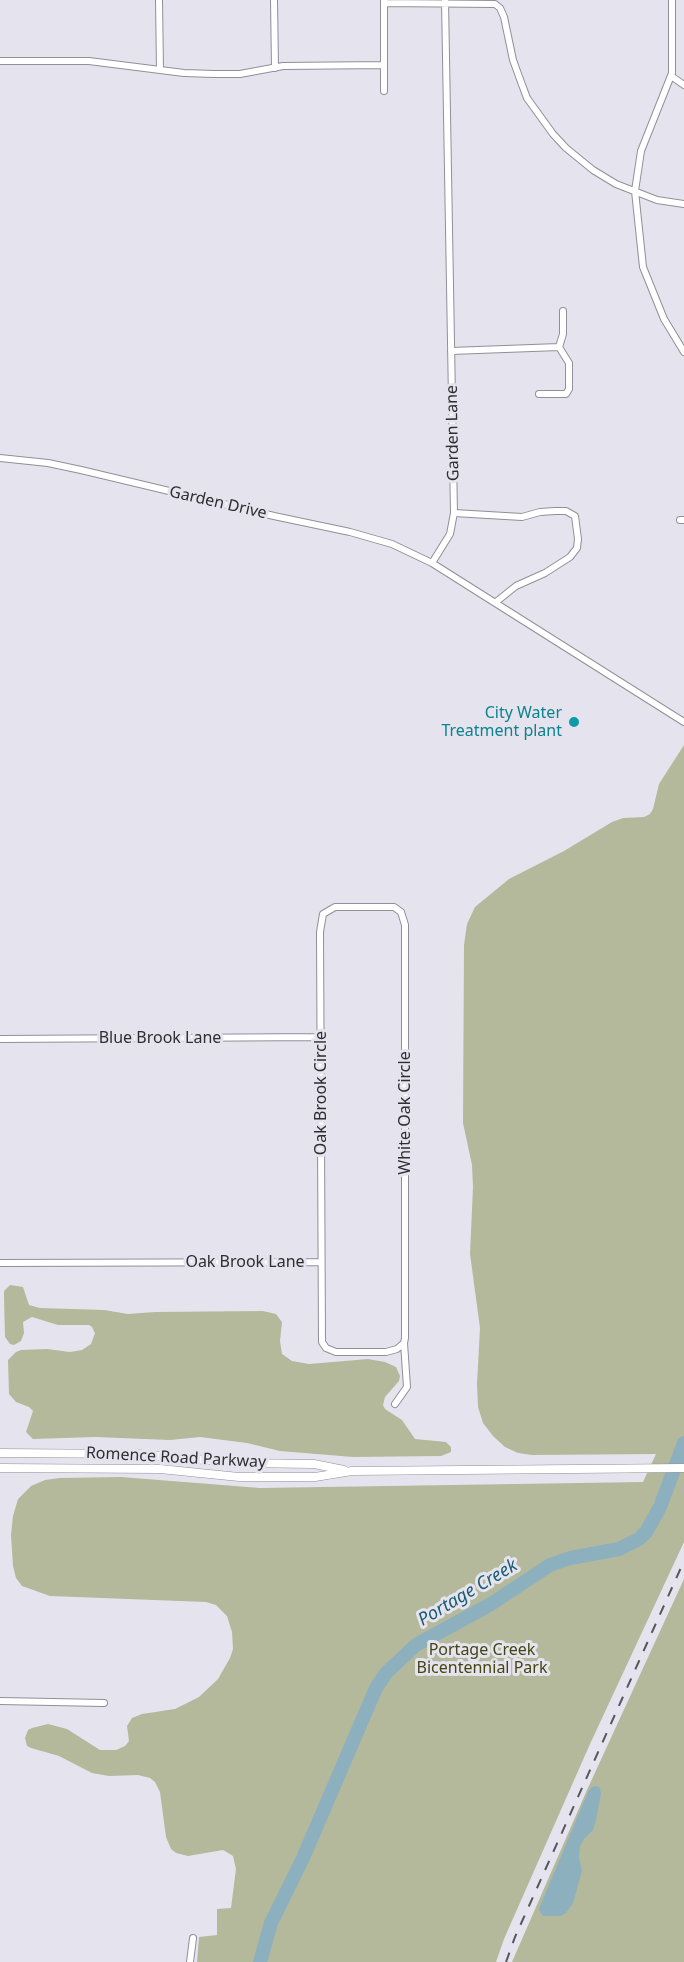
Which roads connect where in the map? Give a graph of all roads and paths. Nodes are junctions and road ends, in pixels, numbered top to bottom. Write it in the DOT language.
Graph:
graph roads {
  1 [pos="159,0"];
  2 [pos="274,0"];
  3 [pos="672,0"];
  4 [pos="384,1"];
  5 [pos="445,2"];
  6 [pos="0,61"];
  7 [pos="384,65"];
  8 [pos="275,68"];
  9 [pos="160,70"];
  10 [pos="671,76"];
  11 [pos="684,85"];
  12 [pos="384,91"];
  13 [pos="635,191"];
  14 [pos="684,204"];
  15 [pos="563,311"];
  16 [pos="559,347"];
  17 [pos="451,351"];
  18 [pos="684,352"];
  19 [pos="539,394"];
  20 [pos="0,459"];
  21 [pos="454,513"];
  22 [pos="432,563"];
  23 [pos="496,602"];
  24 [pos="684,722"];
  25 [pos="320,925"];
  26 [pos="321,1037"];
  27 [pos="0,1039"];
  28 [pos="321,1262"];
  29 [pos="0,1263"];
  30 [pos="404,1343"];
  31 [pos="395,1404"];
  32 [pos="0,1453"];
  33 [pos="0,1468"];
  34 [pos="684,1468"];
  35 [pos="352,1471"];
  36 [pos="0,1701"];
  37 [pos="104,1703"];
  38 [pos="193,1938"];
  39 [pos="190,1962"];
  1 -- 9 [label="street"];
  2 -- 8 [label="street"];
  3 -- 10 [label="street"];
  4 -- 5 [label="street"];
  4 -- 7 [label="street"];
  5 -- 13 [label="street"];
  5 -- 17 [label="street, Garden Lane"];
  6 -- 9 [label="street"];
  7 -- 8 [label="street"];
  7 -- 12 [label="street"];
  8 -- 9 [label="street"];
  10 -- 11 [label="street"];
  10 -- 13 [label="street"];
  13 -- 14 [label="street"];
  13 -- 18 [label="street"];
  15 -- 16 [label="street"];
  16 -- 17 [label="street"];
  16 -- 19 [label="street"];
  17 -- 21 [label="street, Garden Lane"];
  20 -- 22 [label="street, Garden Drive"];
  21 -- 22 [label="street, Garden Lane"];
  21 -- 23 [label="street"];
  22 -- 23 [label="street"];
  23 -- 24 [label="street"];
  25 -- 26 [label="street, Oak Brook Circle"];
  25 -- 30 [label="street, White Oak Circle"];
  26 -- 27 [label="street, Blue Brook Lane"];
  26 -- 28 [label="street, Oak Brook Circle"];
  28 -- 29 [label="street, Oak Brook Lane"];
  28 -- 30 [label="street, Oak Brook Lane"];
  30 -- 31 [label="street, White Oak Circle"];
  32 -- 35 [label="street, Romence Road Parkway"];
  33 -- 35 [label="street, Romence Road Parkway"];
  34 -- 35 [label="street, Romence Road Parkway"];
  36 -- 37 [label="street"];
  38 -- 39 [label="street"];
}
